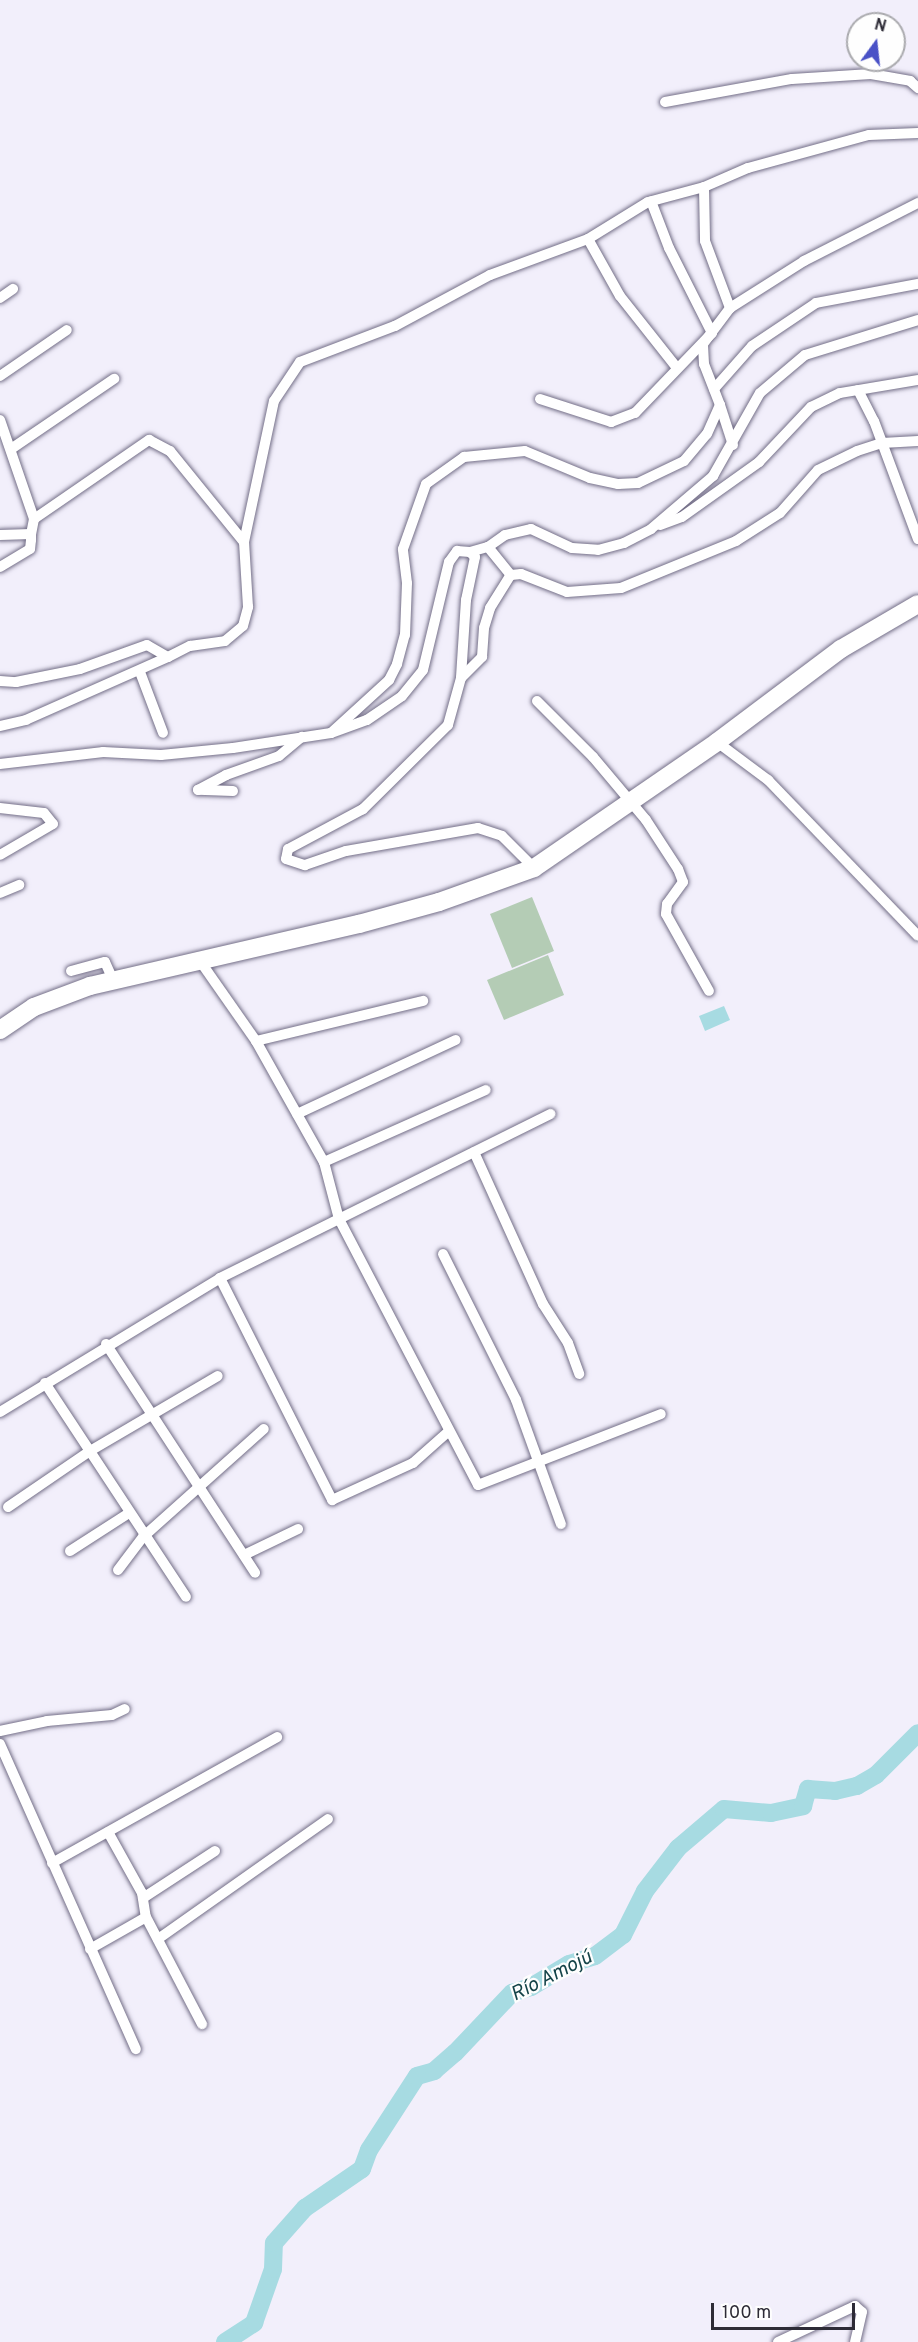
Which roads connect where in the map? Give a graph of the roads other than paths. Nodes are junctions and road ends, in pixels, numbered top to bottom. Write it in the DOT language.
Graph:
graph roads {
  1 [pos="918,88"];
  2 [pos="665,102"];
  3 [pos="918,133"];
  4 [pos="704,187"];
  5 [pos="651,201"];
  6 [pos="918,203"];
  7 [pos="588,239"];
  8 [pos="918,284"];
  9 [pos="13,289"];
  10 [pos="0,298"];
  11 [pos="730,308"];
  12 [pos="918,320"];
  13 [pos="67,330"];
  14 [pos="711,333"];
  15 [pos="677,368"];
  16 [pos="0,376"];
  17 [pos="114,380"];
  18 [pos="918,380"];
  19 [pos="714,389"];
  20 [pos="858,390"];
  21 [pos="540,399"];
  22 [pos="720,405"];
  23 [pos="0,420"];
  24 [pos="918,441"];
  25 [pos="882,443"];
  26 [pos="733,445"];
  27 [pos="11,448"];
  28 [pos="34,519"];
  29 [pos="651,528"];
  30 [pos="31,534"];
  31 [pos="0,535"];
  32 [pos="918,539"];
  33 [pos="244,542"];
  34 [pos="488,547"];
  35 [pos="470,552"];
  36 [pos="0,567"];
  37 [pos="512,575"];
  38 [pos="918,604"];
  39 [pos="168,657"];
  40 [pos="140,672"];
  41 [pos="461,678"];
  42 [pos="0,681"];
  43 [pos="537,701"];
  44 [pos="0,726"];
  45 [pos="163,733"];
  46 [pos="330,733"];
  47 [pos="302,737"];
  48 [pos="717,742"];
  49 [pos="0,764"];
  50 [pos="233,791"];
  51 [pos="628,803"];
  52 [pos="0,808"];
  53 [pos="0,855"];
  54 [pos="534,868"];
  55 [pos="19,885"];
  56 [pos="0,892"];
  57 [pos="918,936"];
  58 [pos="200,961"];
  59 [pos="70,971"];
  60 [pos="113,980"];
  61 [pos="709,991"];
  62 [pos="423,1001"];
  63 [pos="0,1030"];
  64 [pos="456,1040"];
  65 [pos="256,1041"];
  66 [pos="486,1090"];
  67 [pos="297,1114"];
  68 [pos="551,1114"];
  69 [pos="474,1152"];
  70 [pos="324,1162"];
  71 [pos="339,1219"];
  72 [pos="443,1254"];
  73 [pos="220,1278"];
  74 [pos="106,1344"];
  75 [pos="579,1374"];
  76 [pos="218,1376"];
  77 [pos="45,1383"];
  78 [pos="0,1412"];
  79 [pos="153,1414"];
  80 [pos="661,1414"];
  81 [pos="264,1429"];
  82 [pos="449,1431"];
  83 [pos="90,1451"];
  84 [pos="540,1460"];
  85 [pos="200,1484"];
  86 [pos="8,1507"];
  87 [pos="129,1513"];
  88 [pos="561,1524"];
  89 [pos="298,1529"];
  90 [pos="143,1537"];
  91 [pos="70,1551"];
  92 [pos="244,1555"];
  93 [pos="118,1570"];
  94 [pos="255,1573"];
  95 [pos="186,1598"];
  96 [pos="125,1708"];
  97 [pos="0,1731"];
  98 [pos="277,1737"];
  99 [pos="0,1744"];
  100 [pos="328,1819"];
  101 [pos="108,1832"];
  102 [pos="215,1851"];
  103 [pos="52,1863"];
  104 [pos="143,1898"];
  105 [pos="146,1917"];
  106 [pos="158,1939"];
  107 [pos="90,1949"];
  108 [pos="201,2024"];
  109 [pos="136,2049"];
  110 [pos="778,2342"];
  111 [pos="855,2342"];
  1 -- 2 [label="street"];
  3 -- 4 [label="street"];
  4 -- 5 [label="street"];
  4 -- 11 [label="street"];
  5 -- 7 [label="street"];
  5 -- 14 [label="street"];
  6 -- 11 [label="street"];
  7 -- 15 [label="street"];
  7 -- 33 [label="street"];
  8 -- 19 [label="street"];
  9 -- 10 [label="street"];
  11 -- 14 [label="street"];
  12 -- 26 [label="street"];
  13 -- 16 [label="street"];
  14 -- 15 [label="street"];
  14 -- 19 [label="street"];
  15 -- 21 [label="street"];
  17 -- 27 [label="street"];
  18 -- 20 [label="street"];
  19 -- 22 [label="street"];
  20 -- 25 [label="street"];
  20 -- 29 [label="street"];
  22 -- 26 [label="street"];
  22 -- 46 [label="street"];
  23 -- 27 [label="street"];
  24 -- 25 [label="street"];
  25 -- 32 [label="street"];
  25 -- 37 [label="street"];
  26 -- 29 [label="street"];
  27 -- 28 [label="street"];
  28 -- 30 [label="street"];
  28 -- 33 [label="street"];
  29 -- 34 [label="street"];
  30 -- 31 [label="street"];
  30 -- 36 [label="street"];
  33 -- 39 [label="street"];
  34 -- 35 [label="street"];
  34 -- 37 [label="street"];
  35 -- 41 [label="street"];
  35 -- 46 [label="street"];
  37 -- 41 [label="street"];
  38 -- 48 [label="highway"];
  39 -- 40 [label="street"];
  39 -- 42 [label="street"];
  40 -- 44 [label="street"];
  40 -- 45 [label="street"];
  41 -- 54 [label="street"];
  43 -- 51 [label="street"];
  46 -- 47 [label="street"];
  47 -- 49 [label="street"];
  47 -- 50 [label="street"];
  48 -- 51 [label="highway"];
  48 -- 57 [label="street"];
  51 -- 54 [label="highway"];
  51 -- 61 [label="street"];
  52 -- 53 [label="street"];
  54 -- 58 [label="highway"];
  55 -- 56 [label="street"];
  58 -- 60 [label="highway"];
  58 -- 65 [label="street"];
  59 -- 60 [label="street"];
  60 -- 63 [label="highway"];
  62 -- 65 [label="street"];
  64 -- 67 [label="street"];
  65 -- 67 [label="street"];
  66 -- 70 [label="street"];
  67 -- 70 [label="street"];
  68 -- 69 [label="street"];
  69 -- 71 [label="street"];
  69 -- 75 [label="street"];
  70 -- 71 [label="street"];
  71 -- 73 [label="street"];
  71 -- 82 [label="street"];
  72 -- 84 [label="street"];
  73 -- 74 [label="street"];
  73 -- 82 [label="street"];
  74 -- 77 [label="street"];
  74 -- 79 [label="street"];
  76 -- 79 [label="street"];
  77 -- 78 [label="street"];
  77 -- 83 [label="street"];
  79 -- 83 [label="street"];
  79 -- 85 [label="street"];
  80 -- 84 [label="street"];
  81 -- 85 [label="street"];
  82 -- 84 [label="street"];
  83 -- 86 [label="street"];
  83 -- 87 [label="street"];
  84 -- 88 [label="street"];
  85 -- 90 [label="street"];
  85 -- 92 [label="street"];
  87 -- 90 [label="street"];
  87 -- 91 [label="street"];
  89 -- 92 [label="street"];
  90 -- 93 [label="street"];
  90 -- 95 [label="street"];
  92 -- 94 [label="street"];
  96 -- 97 [label="street"];
  98 -- 101 [label="street"];
  99 -- 103 [label="street"];
  100 -- 106 [label="street"];
  101 -- 103 [label="street"];
  101 -- 104 [label="street"];
  102 -- 104 [label="street"];
  103 -- 107 [label="street"];
  104 -- 105 [label="street"];
  105 -- 106 [label="street"];
  105 -- 107 [label="street"];
  106 -- 108 [label="street"];
  107 -- 109 [label="street"];
  110 -- 111 [label="street"];
}
